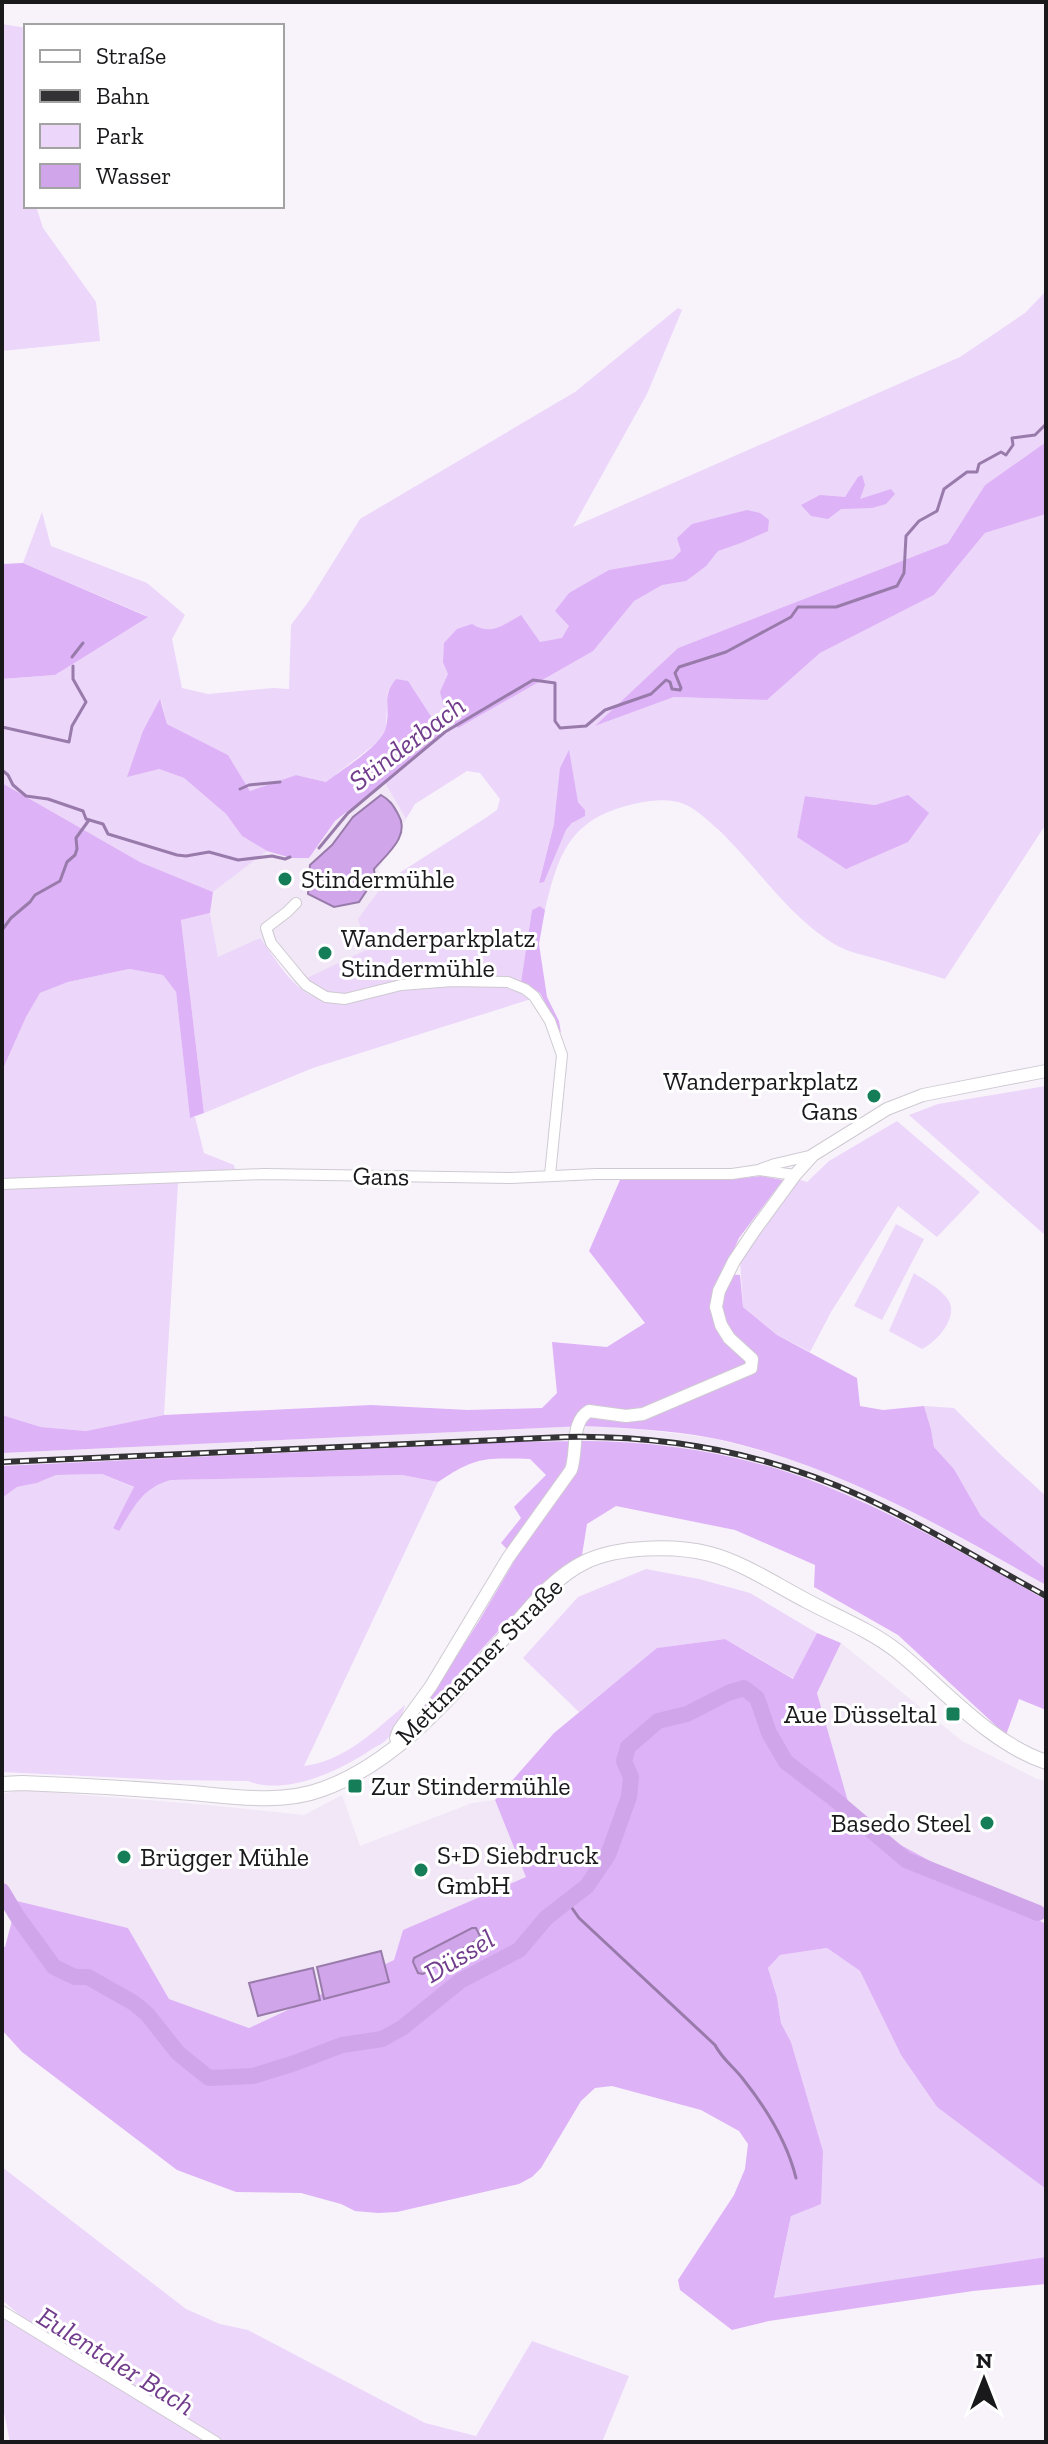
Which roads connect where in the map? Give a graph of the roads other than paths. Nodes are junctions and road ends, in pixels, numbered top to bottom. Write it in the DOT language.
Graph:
graph roads {
  1 [pos="296,903"];
  2 [pos="1046,1071"];
  3 [pos="813,1155"];
  4 [pos="759,1170"];
  5 [pos="550,1175"];
  6 [pos="795,1175"];
  7 [pos="2,1184"];
  8 [pos="399,1744"];
  9 [pos="1046,1762"];
  10 [pos="2,1784"];
  11 [pos="2,2311"];
  12 [pos="216,2442"];
  1 -- 5 [label="street"];
  2 -- 3 [label="street"];
  3 -- 4 [label="street, Gans"];
  3 -- 6 [label="street"];
  4 -- 5 [label="street, Gans"];
  4 -- 6 [label="street, Gans"];
  5 -- 7 [label="street, Gans"];
  6 -- 8 [label="street"];
  8 -- 9 [label="main road, Mettmanner Straße"];
  8 -- 10 [label="main road, Mettmanner Straße"];
  11 -- 12 [label="street"];
}
